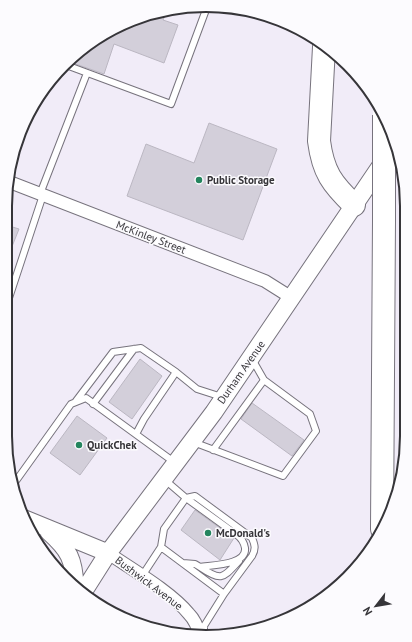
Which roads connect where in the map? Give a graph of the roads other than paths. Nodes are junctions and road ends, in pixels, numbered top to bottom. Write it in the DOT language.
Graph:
graph roads {
  1 [pos="205,12"];
  2 [pos="324,52"];
  3 [pos="71,67"];
  4 [pos="87,73"];
  5 [pos="384,130"];
  6 [pos="391,150"];
  7 [pos="14,183"];
  8 [pos="42,194"];
  9 [pos="354,206"];
  10 [pos="12,288"];
  11 [pos="292,298"];
  12 [pos="134,349"];
  13 [pos="251,358"];
  14 [pos="176,372"];
  15 [pos="264,380"];
  16 [pos="224,397"];
  17 [pos="76,401"];
  18 [pos="93,404"];
  19 [pos="136,434"];
  20 [pos="192,442"];
  21 [pos="214,450"];
  22 [pos="175,463"];
  23 [pos="17,479"];
  24 [pos="164,479"];
  25 [pos="186,498"];
  26 [pos="382,517"];
  27 [pos="32,522"];
  28 [pos="43,526"];
  29 [pos="161,547"];
  30 [pos="108,553"];
  31 [pos="243,557"];
  32 [pos="183,563"];
  33 [pos="200,567"];
  34 [pos="142,576"];
  35 [pos="75,579"];
  36 [pos="86,588"];
  37 [pos="224,594"];
  38 [pos="198,630"];
  39 [pos="204,630"];
  1 -- 4 [label="lane"];
  2 -- 9 [label="highway"];
  3 -- 4 [label="lane"];
  4 -- 8 [label="lane"];
  5 -- 26 [label="highway, bridge"];
  6 -- 9 [label="main road, Durham Avenue"];
  7 -- 8 [label="street, McKinley Street"];
  8 -- 10 [label="lane"];
  8 -- 11 [label="street, McKinley Street"];
  9 -- 11 [label="main road, Durham Avenue"];
  11 -- 13 [label="main road, Durham Avenue"];
  12 -- 14 [label="lane"];
  12 -- 17 [label="lane"];
  12 -- 18 [label="lane"];
  13 -- 15 [label="lane"];
  13 -- 16 [label="main road, Durham Avenue"];
  14 -- 16 [label="lane"];
  14 -- 19 [label="lane"];
  15 -- 21 [label="lane"];
  15 -- 21 [label="lane"];
  16 -- 20 [label="main road, Durham Avenue"];
  17 -- 18 [label="lane"];
  17 -- 23 [label="lane"];
  18 -- 19 [label="lane"];
  19 -- 22 [label="lane"];
  20 -- 21 [label="lane"];
  20 -- 22 [label="main road, Durham Avenue"];
  22 -- 24 [label="main road, Durham Avenue"];
  24 -- 25 [label="lane"];
  24 -- 30 [label="main road, Durham Avenue"];
  25 -- 29 [label="lane"];
  25 -- 31 [label="lane"];
  25 -- 37 [label="lane"];
  27 -- 28 [label="main road"];
  28 -- 30 [label="main road"];
  28 -- 35 [label="main road"];
  29 -- 32 [label="lane"];
  29 -- 34 [label="lane"];
  30 -- 34 [label="street, Bushwick Avenue"];
  30 -- 36 [label="main road, Durham Avenue"];
  31 -- 33 [label="lane"];
  31 -- 33 [label="lane"];
  32 -- 33 [label="lane"];
  32 -- 37 [label="lane"];
  34 -- 38 [label="street, Bushwick Avenue"];
  37 -- 39 [label="lane"];
}
